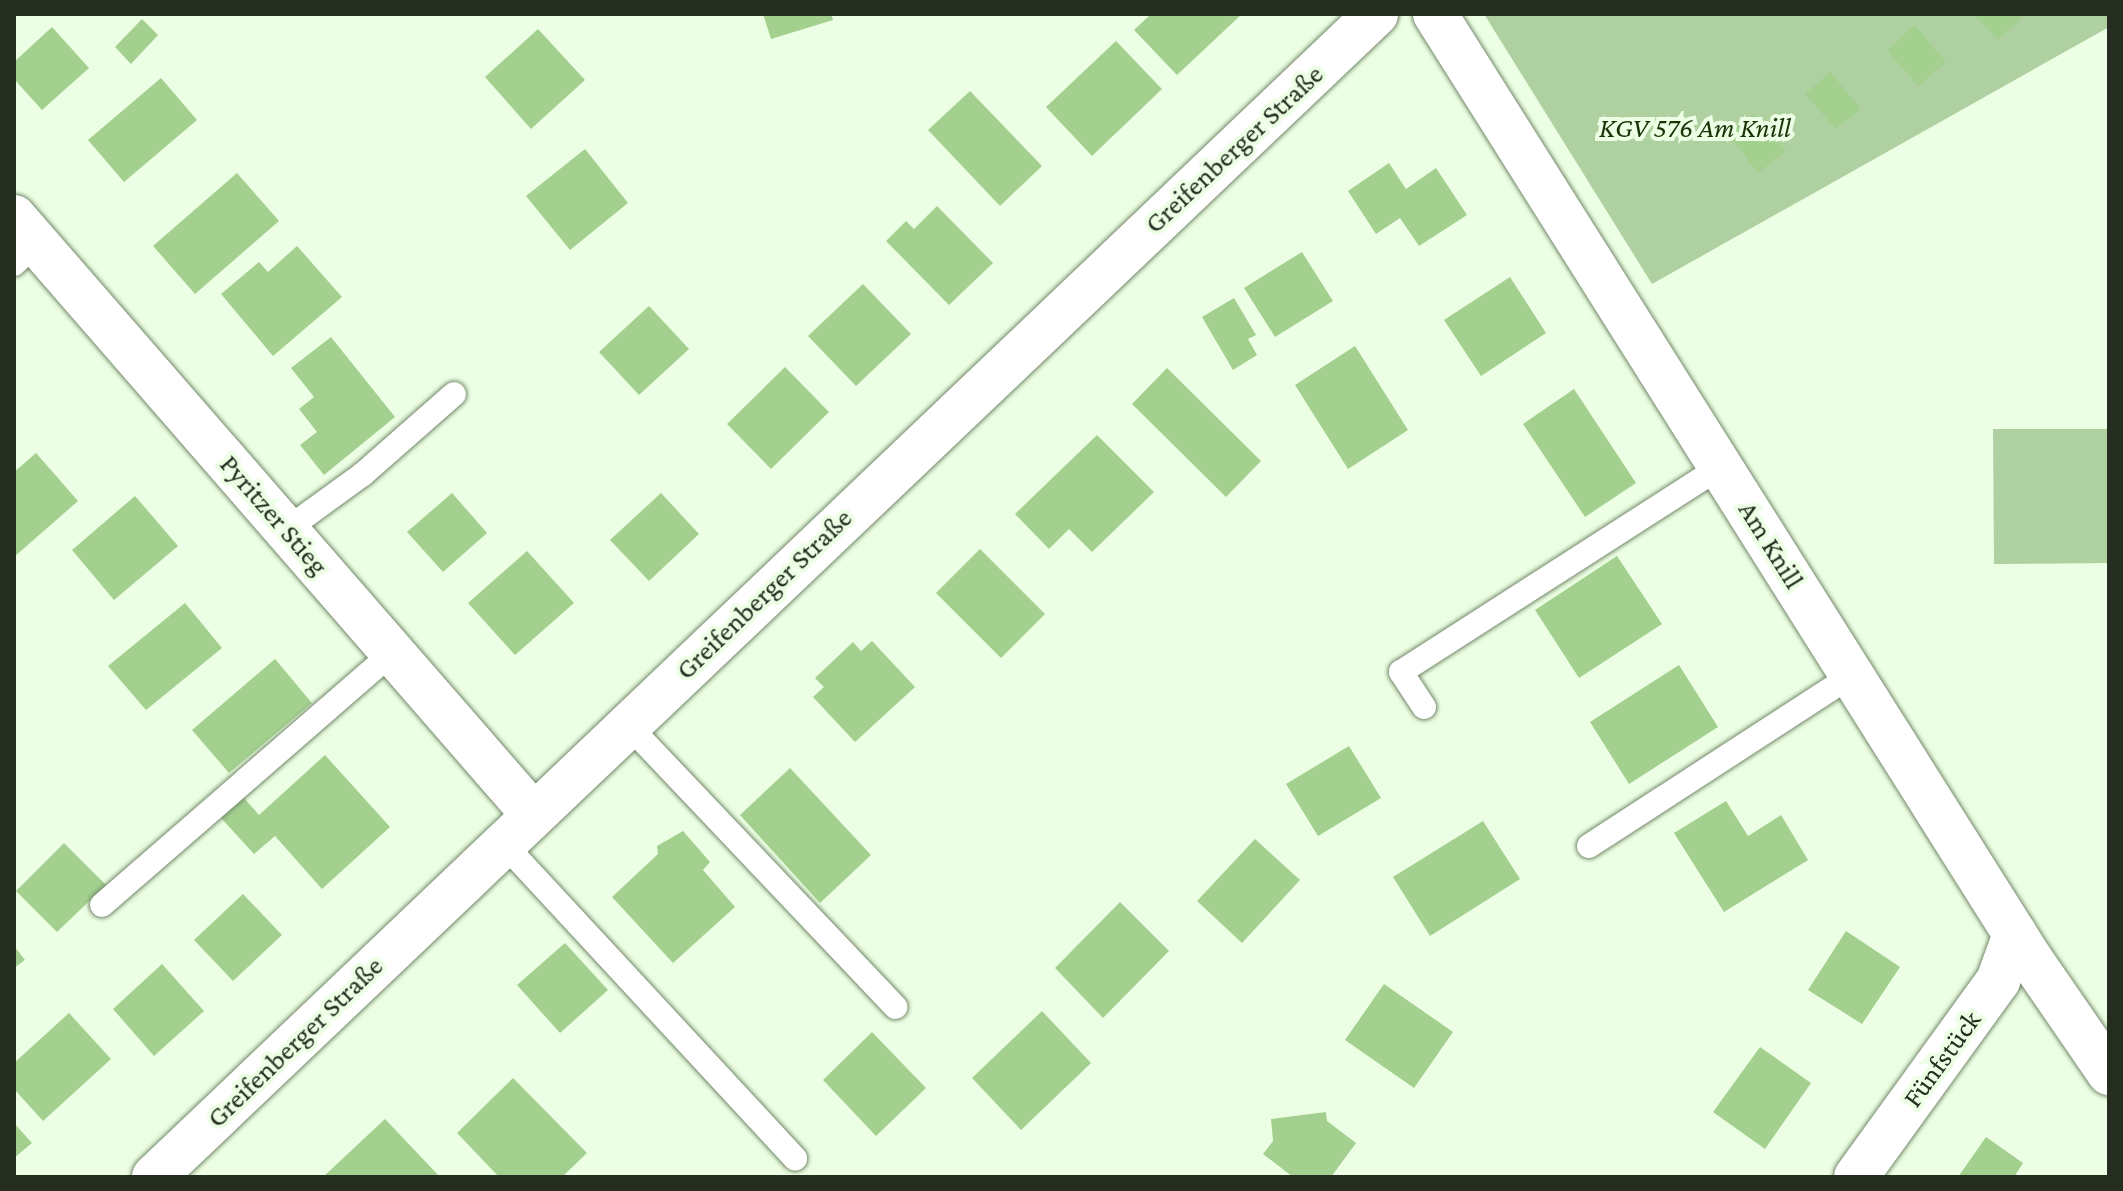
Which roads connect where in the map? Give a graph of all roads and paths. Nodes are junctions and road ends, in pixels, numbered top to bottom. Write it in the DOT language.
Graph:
graph roads {
  1 [pos="1376,14"];
  2 [pos="1435,14"];
  3 [pos="21,241"];
  4 [pos="454,394"];
  5 [pos="1722,466"];
  6 [pos="286,530"];
  7 [pos="393,652"];
  8 [pos="1852,675"];
  9 [pos="1424,707"];
  10 [pos="627,724"];
  11 [pos="518,828"];
  12 [pos="1589,846"];
  13 [pos="102,905"];
  14 [pos="2015,934"];
  15 [pos="896,1007"];
  16 [pos="2109,1073"];
  17 [pos="795,1158"];
  18 [pos="154,1177"];
  19 [pos="1856,1177"];
  1 -- 10 [label="street, Greifenberger Straße"];
  2 -- 5 [label="street, Am Knill"];
  3 -- 6 [label="street, Pyritzer Stieg"];
  4 -- 6 [label="lane"];
  5 -- 8 [label="street, Am Knill"];
  5 -- 9 [label="lane"];
  6 -- 7 [label="street, Pyritzer Stieg"];
  7 -- 11 [label="street, Pyritzer Stieg"];
  7 -- 13 [label="lane"];
  8 -- 12 [label="lane"];
  8 -- 14 [label="street, Am Knill"];
  10 -- 11 [label="street, Greifenberger Straße"];
  10 -- 15 [label="lane"];
  11 -- 17 [label="lane"];
  11 -- 18 [label="street, Greifenberger Straße"];
  14 -- 16 [label="street, Am Knill"];
  14 -- 19 [label="street, Fünfstück"];
}
